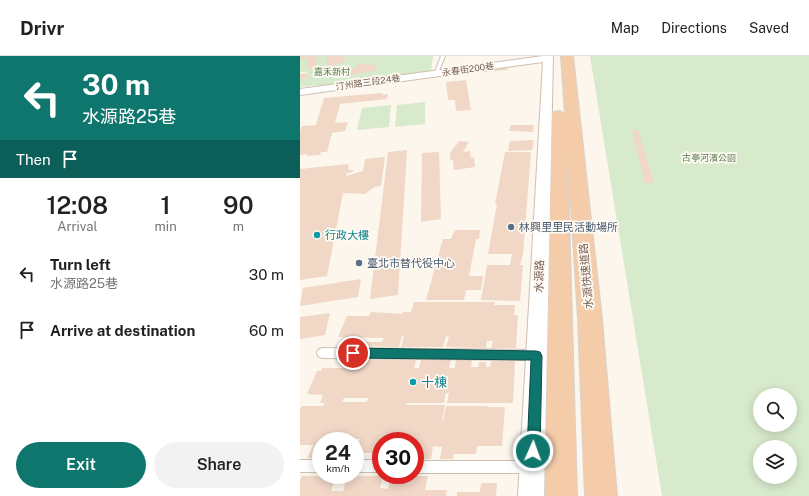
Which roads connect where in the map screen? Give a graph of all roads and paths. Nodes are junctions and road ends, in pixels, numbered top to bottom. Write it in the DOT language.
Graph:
graph roads {
  1 [pos="443,56"];
  2 [pos="555,61"];
  3 [pos="436,73"];
  4 [pos="300,92"];
  5 [pos="322,353"];
  6 [pos="536,356"];
  7 [pos="300,466"];
  8 [pos="312,466"];
  9 [pos="424,466"];
  10 [pos="533,467"];
  11 [pos="531,496"];
  12 [pos="561,496"];
  13 [pos="601,496"];
  1 -- 3 [label="lane"];
  2 -- 3 [label="street, 永春街200巷"];
  2 -- 6 [label="street, 水源路"];
  2 -- 12 [label="highway"];
  2 -- 13 [label="highway, 水源快速道路"];
  3 -- 4 [label="street, 汀州路三段24巷"];
  5 -- 6 [label="lane"];
  6 -- 10 [label="street, 水源路"];
  7 -- 8 [label="lane"];
  9 -- 10 [label="lane"];
  10 -- 11 [label="street, 水源路"];
}
